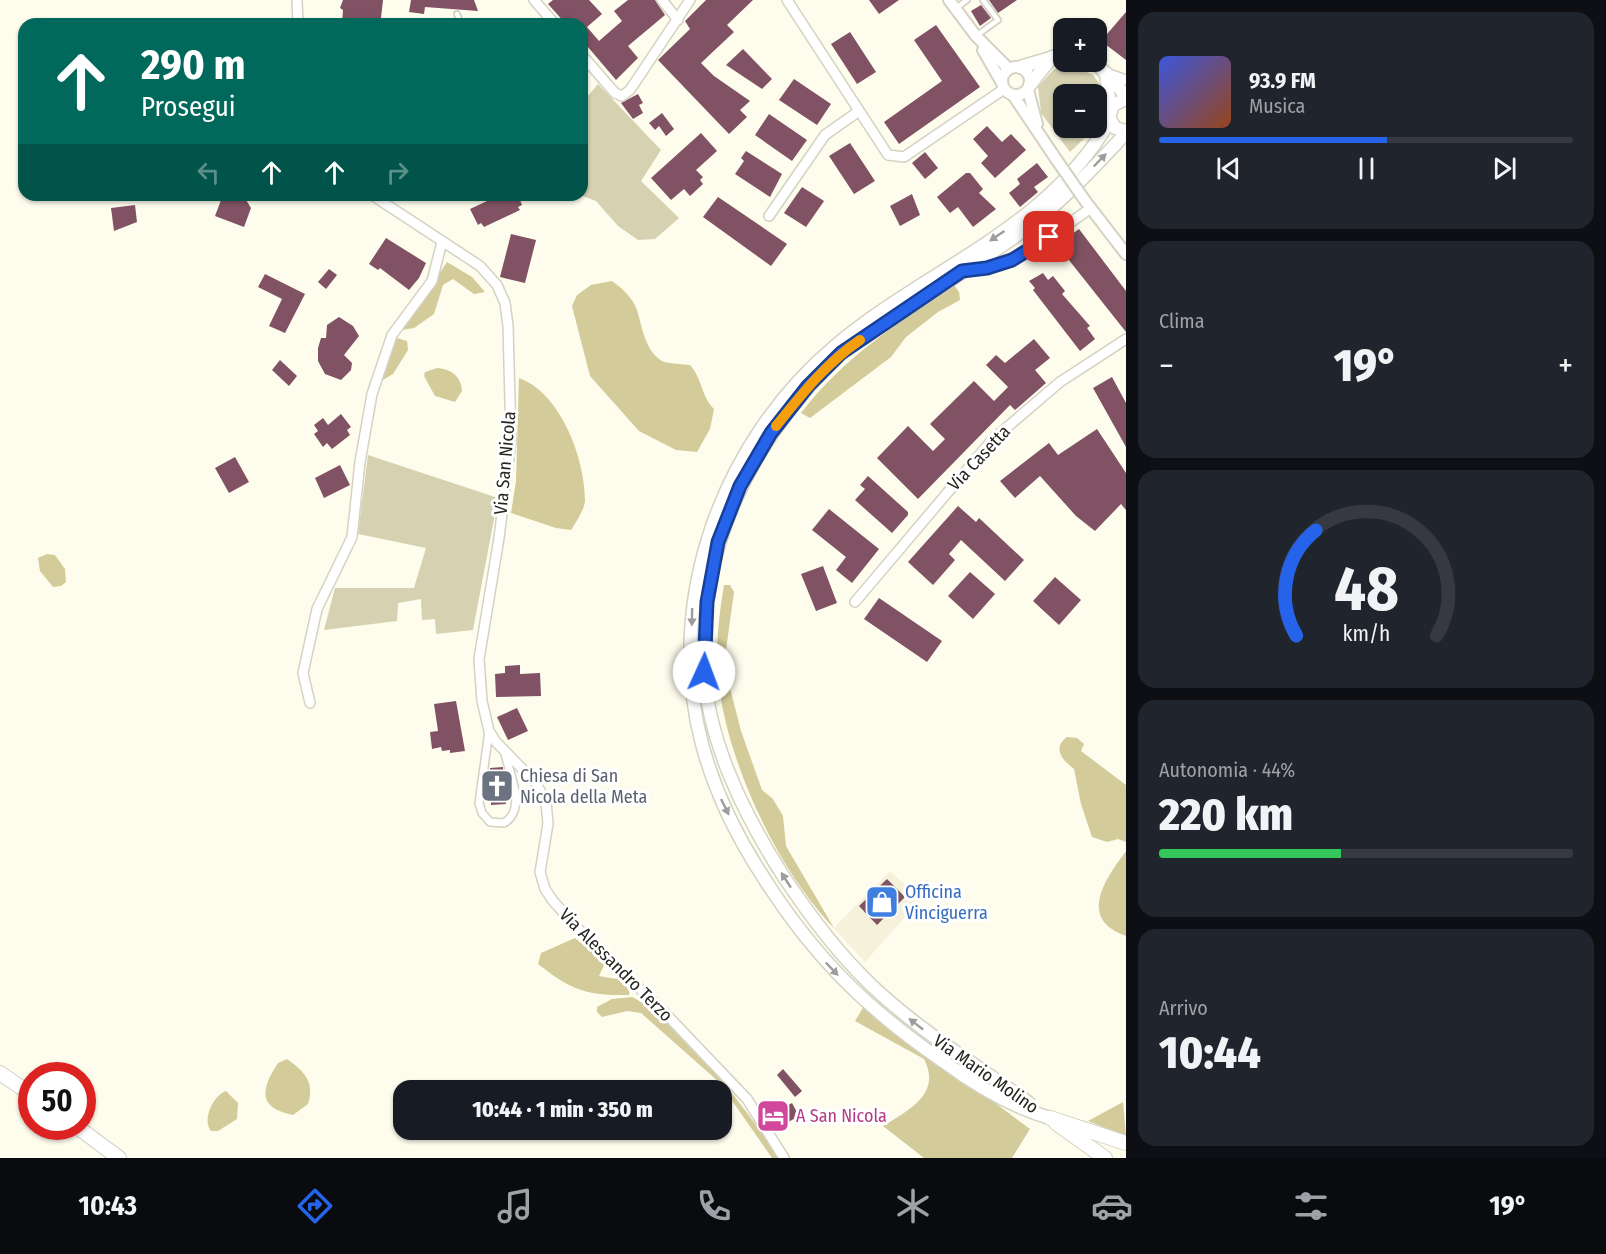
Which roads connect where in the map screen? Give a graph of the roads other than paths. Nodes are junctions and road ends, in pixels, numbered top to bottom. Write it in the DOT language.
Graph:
graph roads {
  1 [pos="297,0"];
  2 [pos="534,0"];
  3 [pos="662,0"];
  4 [pos="690,0"];
  5 [pos="787,0"];
  6 [pos="967,0"];
  7 [pos="983,0"];
  8 [pos="952,4"];
  9 [pos="457,14"];
  10 [pos="298,18"];
  11 [pos="459,18"];
  12 [pos="550,18"];
  13 [pos="678,20"];
  14 [pos="976,36"];
  15 [pos="1053,57"];
  16 [pos="1053,61"];
  17 [pos="588,62"];
  18 [pos="1015,68"];
  19 [pos="1106,72"];
  20 [pos="1126,80"];
  21 [pos="1029,87"];
  22 [pos="1006,89"];
  23 [pos="1126,99"];
  24 [pos="859,111"];
  25 [pos="1110,114"];
  26 [pos="1126,132"];
  27 [pos="1042,138"];
  28 [pos="381,201"];
  29 [pos="1089,205"];
  30 [pos="769,216"];
  31 [pos="442,242"];
  32 [pos="1126,254"];
  33 [pos="962,271"];
  34 [pos="1126,339"];
  35 [pos="855,602"];
  36 [pos="310,703"];
  37 [pos="489,731"];
  38 [pos="505,754"];
  39 [pos="0,1073"];
  40 [pos="18,1085"];
  41 [pos="1050,1118"];
  42 [pos="95,1140"];
  43 [pos="1126,1143"];
  44 [pos="119,1158"];
  45 [pos="784,1158"];
  46 [pos="1088,1158"];
  47 [pos="1105,1158"];
  1 -- 10 [label="street"];
  2 -- 12 [label="street"];
  3 -- 13 [label="street"];
  4 -- 13 [label="street"];
  5 -- 24 [label="street"];
  6 -- 8 [label="lane"];
  7 -- 14 [label="lane"];
  8 -- 14 [label="street"];
  9 -- 11 [label="lane"];
  13 -- 17 [label="street"];
  14 -- 18 [label="street"];
  14 -- 22 [label="street"];
  15 -- 18 [label="main road"];
  16 -- 21 [label="main road"];
  18 -- 21 [label="street"];
  18 -- 22 [label="street"];
  19 -- 20 [label="street"];
  19 -- 23 [label="main road"];
  19 -- 25 [label="main road"];
  21 -- 22 [label="street"];
  21 -- 27 [label="street"];
  22 -- 24 [label="street"];
  22 -- 27 [label="street"];
  23 -- 25 [label="main road"];
  24 -- 30 [label="street"];
  25 -- 26 [label="main road"];
  25 -- 41 [label="main road, Via Mario Molino, one-way"];
  33 -- 26 [label="main road, Via Mario Molino, one-way"];
  27 -- 29 [label="street, bridge"];
  28 -- 31 [label="street, Via San Nicola"];
  29 -- 32 [label="street"];
  29 -- 33 [label="street"];
  31 -- 36 [label="street"];
  31 -- 37 [label="street, Via San Nicola"];
  41 -- 33 [label="main road, Via Mario Molino, one-way"];
  34 -- 35 [label="street, Via Casetta"];
  37 -- 38 [label="street, Via San Nicola"];
  37 -- 38 [label="street"];
  38 -- 45 [label="street, Via Alessandro Terzo"];
  39 -- 40 [label="main road"];
  41 -- 43 [label="main road"];
  41 -- 46 [label="main road"];
  41 -- 47 [label="main road"];
  42 -- 44 [label="main road"];
}
